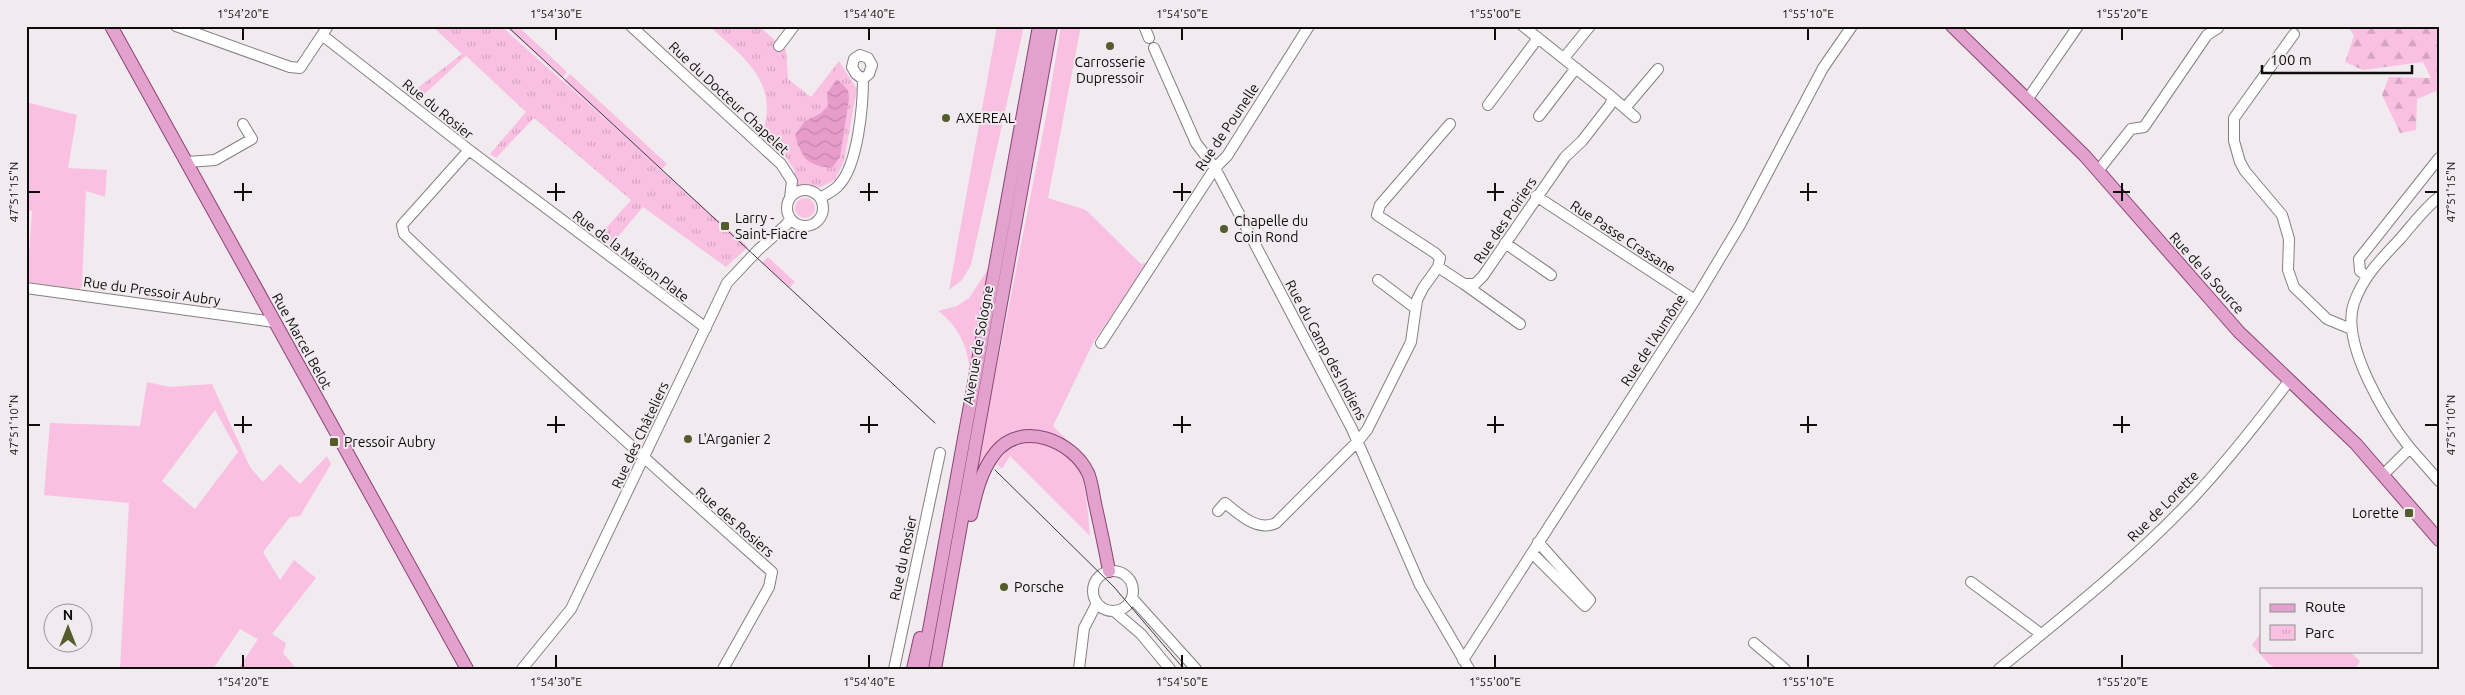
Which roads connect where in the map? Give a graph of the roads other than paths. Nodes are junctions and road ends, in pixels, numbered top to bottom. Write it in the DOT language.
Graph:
graph roads {
  1 [pos="176,26"];
  2 [pos="631,26"];
  3 [pos="794,26"];
  4 [pos="1144,26"];
  5 [pos="1309,26"];
  6 [pos="1523,26"];
  7 [pos="1590,26"];
  8 [pos="1852,26"];
  9 [pos="1952,26"];
  10 [pos="2078,26"];
  11 [pos="113,27"];
  12 [pos="1043,27"];
  13 [pos="2218,28"];
  14 [pos="325,31"];
  15 [pos="2294,34"];
  16 [pos="1538,38"];
  17 [pos="779,46"];
  18 [pos="1564,58"];
  19 [pos="1576,68"];
  20 [pos="1658,69"];
  21 [pos="863,78"];
  22 [pos="1613,98"];
  23 [pos="2027,100"];
  24 [pos="1488,105"];
  25 [pos="1625,108"];
  26 [pos="1539,116"];
  27 [pos="1635,117"];
  28 [pos="243,124"];
  29 [pos="1450,124"];
  30 [pos="468,150"];
  31 [pos="2439,158"];
  32 [pos="187,162"];
  33 [pos="1215,168"];
  34 [pos="2098,171"];
  35 [pos="1536,196"];
  36 [pos="2439,197"];
  37 [pos="790,198"];
  38 [pos="820,198"];
  39 [pos="790,218"];
  40 [pos="1505,243"];
  41 [pos="1438,267"];
  42 [pos="1551,275"];
  43 [pos="2366,276"];
  44 [pos="1378,280"];
  45 [pos="1464,284"];
  46 [pos="26,288"];
  47 [pos="1695,300"];
  48 [pos="1415,308"];
  49 [pos="274,322"];
  50 [pos="1520,324"];
  51 [pos="706,328"];
  52 [pos="2351,329"];
  53 [pos="1101,343"];
  54 [pos="977,372"];
  55 [pos="2289,381"];
  56 [pos="1358,441"];
  57 [pos="2410,448"];
  58 [pos="940,453"];
  59 [pos="644,460"];
  60 [pos="2382,475"];
  61 [pos="2439,481"];
  62 [pos="1218,511"];
  63 [pos="2439,540"];
  64 [pos="1538,542"];
  65 [pos="1532,553"];
  66 [pos="1109,571"];
  67 [pos="1971,582"];
  68 [pos="1132,598"];
  69 [pos="1097,603"];
  70 [pos="1114,611"];
  71 [pos="2042,634"];
  72 [pos="1754,643"];
  73 [pos="1466,666"];
  74 [pos="467,669"];
  75 [pos="522,669"];
  76 [pos="723,669"];
  77 [pos="894,669"];
  78 [pos="913,669"];
  79 [pos="922,669"];
  80 [pos="935,669"];
  81 [pos="1079,669"];
  82 [pos="1170,669"];
  83 [pos="1196,669"];
  84 [pos="1785,669"];
  85 [pos="1999,669"];
  1 -- 14 [label="street, Rue du Rosier"];
  2 -- 37 [label="street, Rue du Docteur Chapelet"];
  3 -- 17 [label="street"];
  4 -- 33 [label="street, Rue du Camp des Indiens"];
  5 -- 33 [label="street, Rue de Pounelle"];
  6 -- 16 [label="street"];
  7 -- 18 [label="street"];
  8 -- 47 [label="street, Rue de l'Aumône"];
  9 -- 23 [label="main road, Rue de la Source"];
  10 -- 23 [label="street"];
  11 -- 32 [label="main road, Rue Marcel Belot"];
  12 -- 54 [label="main road, Avenue de Sologne"];
  12 -- 80 [label="main road, Avenue de Sologne"];
  13 -- 34 [label="street"];
  14 -- 30 [label="street, Rue du Rosier"];
  15 -- 52 [label="street"];
  16 -- 18 [label="street"];
  16 -- 24 [label="street"];
  18 -- 19 [label="street"];
  19 -- 22 [label="street"];
  19 -- 26 [label="street"];
  20 -- 25 [label="street"];
  21 -- 38 [label="street"];
  22 -- 25 [label="street"];
  22 -- 35 [label="street, Rue des Poiriers"];
  23 -- 34 [label="main road, Rue de la Source"];
  25 -- 27 [label="street"];
  28 -- 32 [label="street"];
  29 -- 41 [label="street"];
  30 -- 51 [label="street, Rue de la Maison Plate"];
  30 -- 59 [label="street, Rue du Rosier"];
  31 -- 43 [label="street"];
  32 -- 49 [label="main road, Rue Marcel Belot"];
  33 -- 53 [label="street, Rue de Pounelle"];
  33 -- 56 [label="street, Rue du Camp des Indiens"];
  34 -- 55 [label="main road, Rue de la Source"];
  35 -- 40 [label="street, Rue des Poiriers"];
  35 -- 47 [label="street, Rue Passe Crassane"];
  36 -- 43 [label="street"];
  37 -- 38 [label="street"];
  37 -- 39 [label="street"];
  38 -- 39 [label="street"];
  39 -- 51 [label="street, Rue des Châteliers"];
  40 -- 42 [label="street"];
  40 -- 45 [label="street, Rue des Poiriers"];
  41 -- 45 [label="street"];
  41 -- 48 [label="street"];
  43 -- 52 [label="street"];
  44 -- 48 [label="street"];
  45 -- 50 [label="street"];
  46 -- 49 [label="street, Rue du Pressoir Aubry"];
  47 -- 64 [label="street, Rue de l'Aumône"];
  48 -- 56 [label="street"];
  49 -- 74 [label="main road, Rue Marcel Belot"];
  51 -- 59 [label="street, Rue des Châteliers"];
  52 -- 57 [label="street"];
  54 -- 78 [label="main road"];
  54 -- 79 [label="main road, Avenue de Sologne"];
  55 -- 60 [label="main road, Rue de la Source"];
  55 -- 71 [label="street, Rue de Lorette"];
  56 -- 62 [label="street"];
  56 -- 73 [label="street, Rue du Camp des Indiens"];
  57 -- 60 [label="street"];
  57 -- 61 [label="street"];
  58 -- 77 [label="street, Rue du Rosier"];
  59 -- 75 [label="street, Rue des Châteliers"];
  59 -- 76 [label="street, Rue des Rosiers"];
  60 -- 63 [label="main road, Rue de la Source"];
  64 -- 65 [label="street, Rue de l'Aumône"];
  64 -- 65 [label="street"];
  65 -- 73 [label="street, Rue de l'Aumône"];
  66 -- 68 [label="street"];
  66 -- 69 [label="street"];
  66 -- 80 [label="main road"];
  67 -- 71 [label="street"];
  68 -- 70 [label="street"];
  68 -- 83 [label="street"];
  69 -- 70 [label="street"];
  69 -- 81 [label="street"];
  70 -- 82 [label="street"];
  71 -- 85 [label="street, Rue de Lorette"];
  72 -- 84 [label="street"];
}
